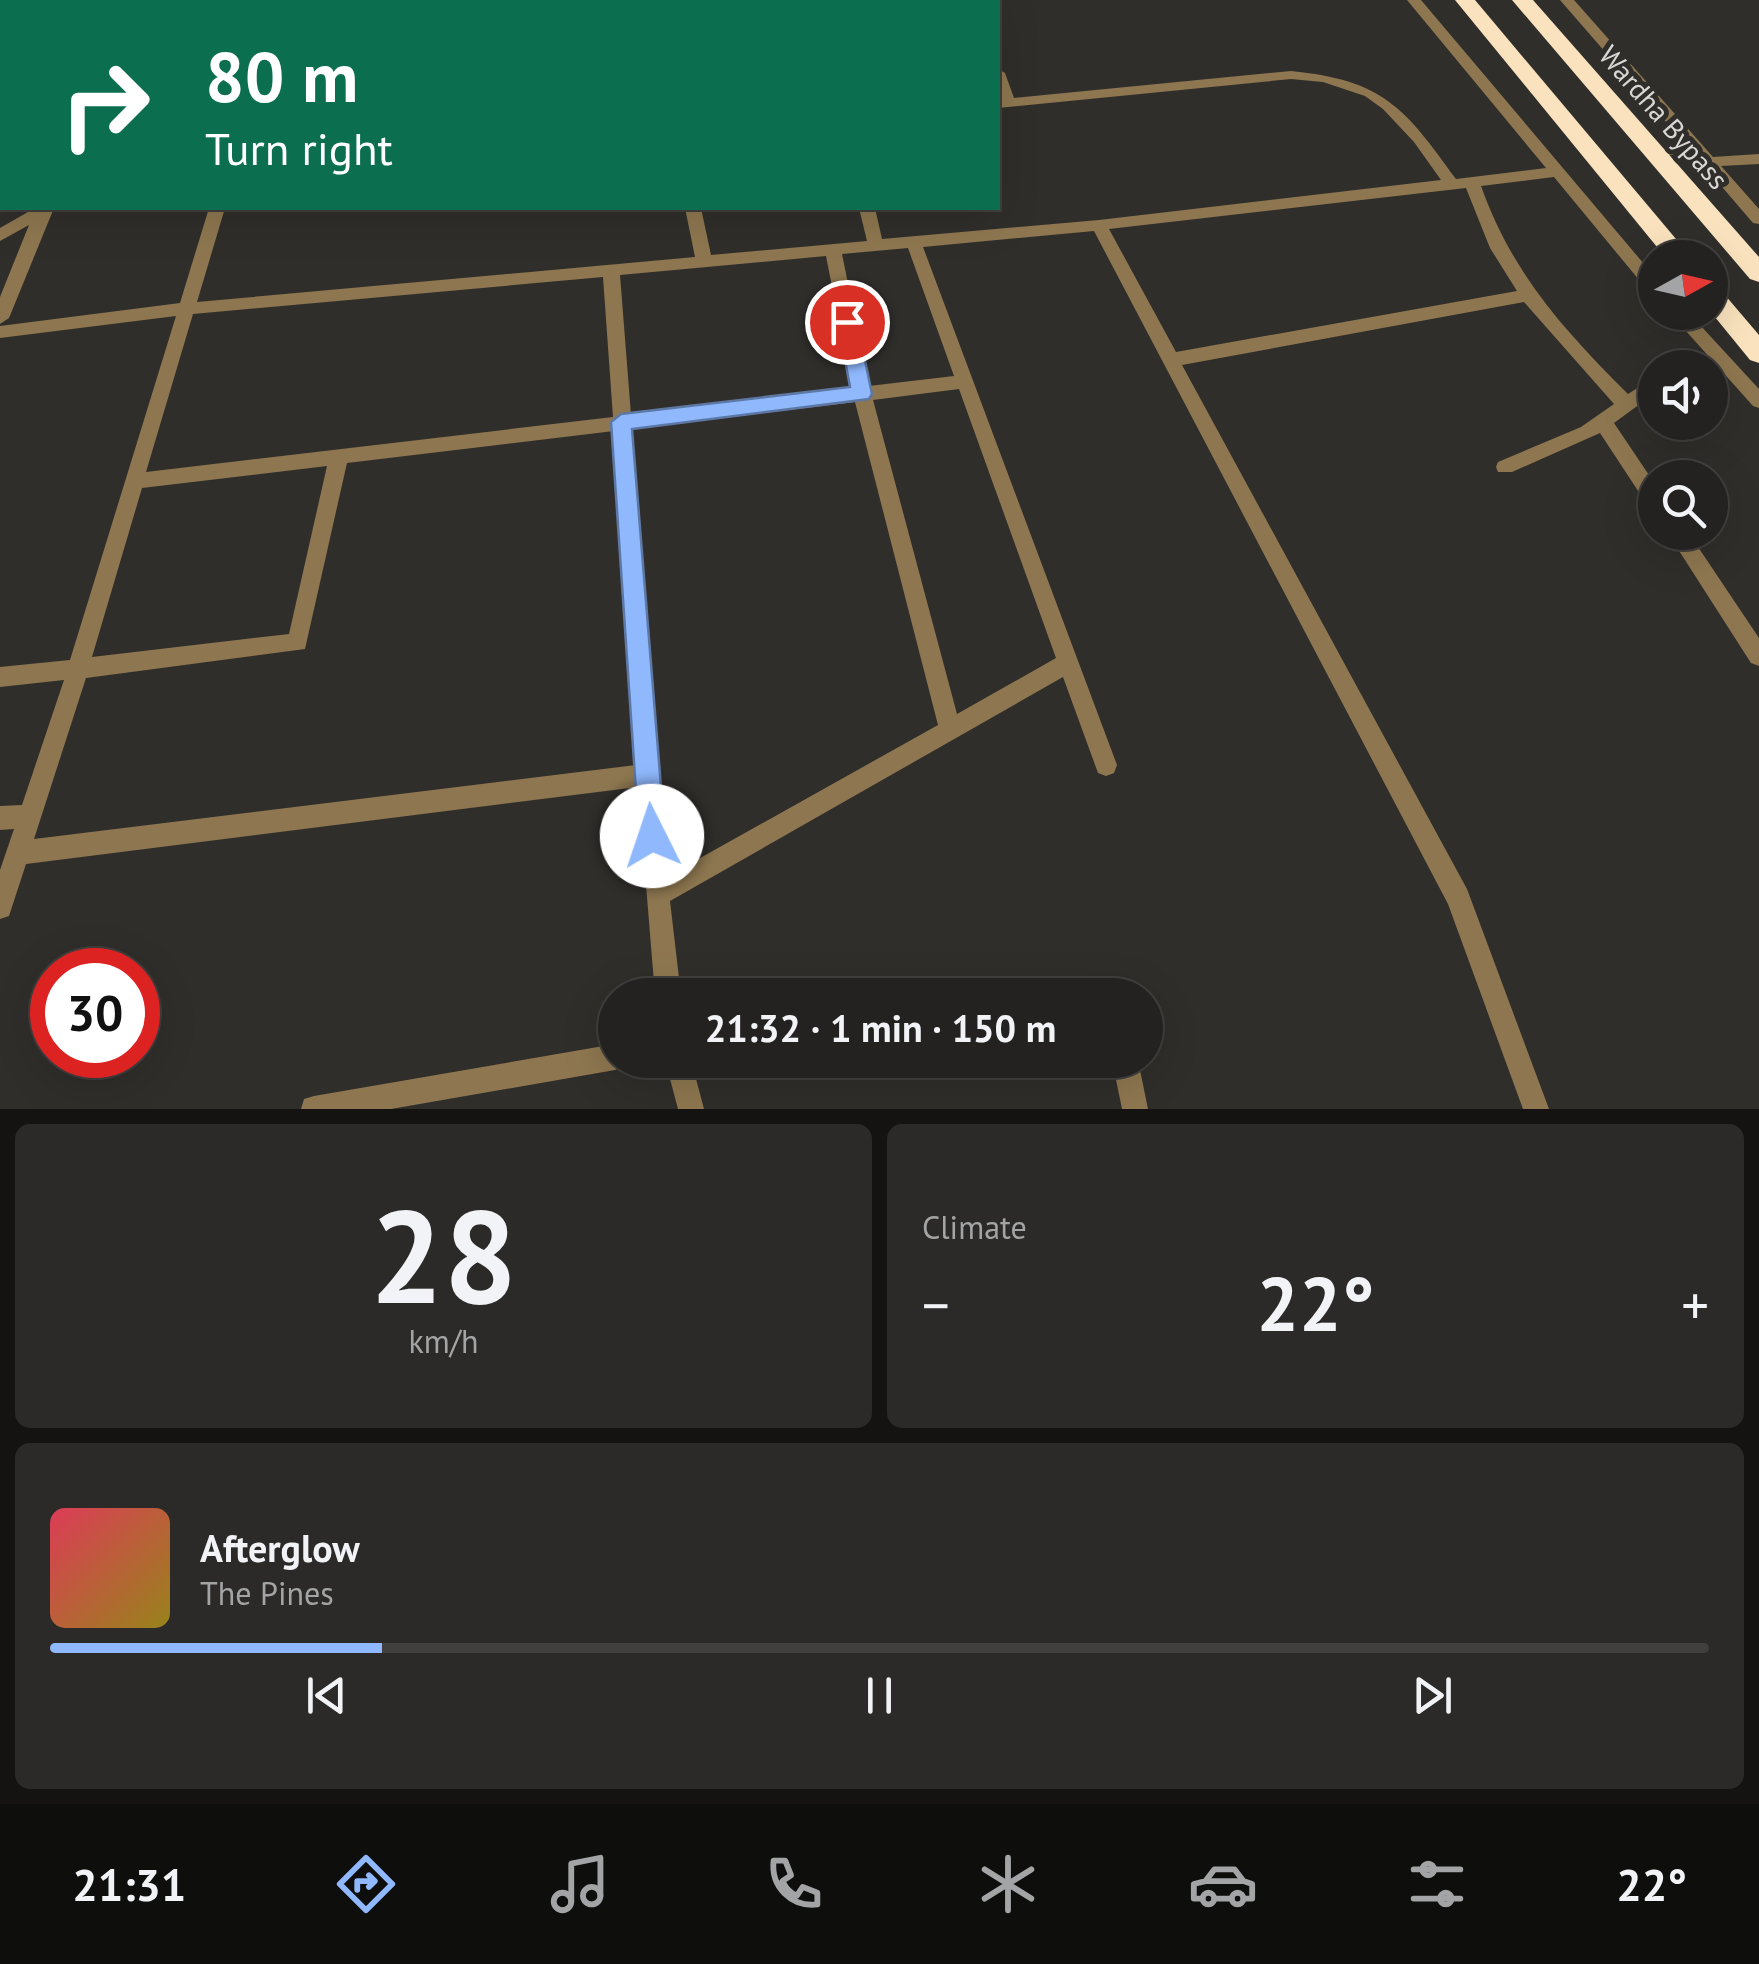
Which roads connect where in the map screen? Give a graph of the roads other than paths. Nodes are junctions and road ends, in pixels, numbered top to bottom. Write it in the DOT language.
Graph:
graph roads {
  1 [pos="1414,0"];
  2 [pos="1465,0"];
  3 [pos="1522,0"];
  4 [pos="1568,0"];
  5 [pos="1003,104"];
  6 [pos="1697,148"];
  7 [pos="1657,154"];
  8 [pos="1759,159"];
  9 [pos="1710,162"];
  10 [pos="1556,172"];
  11 [pos="1472,183"];
  12 [pos="1452,184"];
  13 [pos="41,210"];
  14 [pos="43,210"];
  15 [pos="216,210"];
  16 [pos="694,210"];
  17 [pos="867,210"];
  18 [pos="1759,220"];
  19 [pos="1099,225"];
  20 [pos="0,235"];
  21 [pos="1665,240"];
  22 [pos="914,243"];
  23 [pos="876,246"];
  24 [pos="833,250"];
  25 [pos="704,263"];
  26 [pos="1638,268"];
  27 [pos="611,270"];
  28 [pos="1759,273"];
  29 [pos="1526,296"];
  30 [pos="183,309"];
  31 [pos="1728,316"];
  32 [pos="0,318"];
  33 [pos="0,332"];
  34 [pos="1759,353"];
  35 [pos="1171,360"];
  36 [pos="1728,376"];
  37 [pos="964,382"];
  38 [pos="862,394"];
  39 [pos="1638,394"];
  40 [pos="1759,401"];
  41 [pos="1624,402"];
  42 [pos="1602,420"];
  43 [pos="621,422"];
  44 [pos="339,456"];
  45 [pos="1505,467"];
  46 [pos="1638,474"];
  47 [pos="134,481"];
  48 [pos="1689,550"];
  49 [pos="1759,656"];
  50 [pos="1067,662"];
  51 [pos="78,669"];
  52 [pos="0,677"];
  53 [pos="950,730"];
  54 [pos="1106,765"];
  55 [pos="648,776"];
  56 [pos="30,816"];
  57 [pos="0,818"];
  58 [pos="18,853"];
  59 [pos="657,895"];
  60 [pos="0,907"];
  61 [pos="666,978"];
  62 [pos="598,1060"];
  63 [pos="683,1078"];
  64 [pos="1129,1078"];
  65 [pos="314,1109"];
  66 [pos="691,1109"];
  67 [pos="1135,1109"];
  68 [pos="1536,1109"];
  1 -- 10 [label="street"];
  2 -- 21 [label="highway"];
  3 -- 7 [label="highway, Wardha Bypass"];
  4 -- 6 [label="street"];
  5 -- 12 [label="street"];
  6 -- 7 [label="street"];
  6 -- 9 [label="street"];
  7 -- 28 [label="highway, Wardha Bypass"];
  8 -- 9 [label="street"];
  9 -- 18 [label="street"];
  10 -- 11 [label="street"];
  10 -- 26 [label="street"];
  11 -- 12 [label="street"];
  11 -- 29 [label="street"];
  12 -- 19 [label="street"];
  13 -- 20 [label="street"];
  14 -- 32 [label="street"];
  15 -- 30 [label="street"];
  16 -- 25 [label="street"];
  17 -- 23 [label="street"];
  19 -- 22 [label="street"];
  19 -- 35 [label="street"];
  22 -- 23 [label="street"];
  22 -- 37 [label="street"];
  23 -- 24 [label="street"];
  24 -- 25 [label="street"];
  24 -- 38 [label="street"];
  25 -- 27 [label="street"];
  27 -- 30 [label="street"];
  27 -- 43 [label="street"];
  29 -- 35 [label="street"];
  29 -- 41 [label="street"];
  30 -- 33 [label="street"];
  30 -- 47 [label="street"];
  31 -- 34 [label="highway"];
  35 -- 68 [label="street"];
  36 -- 40 [label="street"];
  37 -- 38 [label="street"];
  37 -- 50 [label="street"];
  38 -- 43 [label="street"];
  38 -- 53 [label="street"];
  39 -- 41 [label="street"];
  41 -- 42 [label="street"];
  42 -- 45 [label="street"];
  42 -- 46 [label="street"];
  43 -- 44 [label="street"];
  43 -- 55 [label="street"];
  44 -- 47 [label="street"];
  44 -- 51 [label="street"];
  47 -- 51 [label="street"];
  48 -- 49 [label="street"];
  50 -- 53 [label="street"];
  50 -- 54 [label="street"];
  51 -- 52 [label="street"];
  51 -- 56 [label="street"];
  53 -- 59 [label="street"];
  55 -- 58 [label="street"];
  55 -- 59 [label="street"];
  56 -- 57 [label="street"];
  56 -- 58 [label="street"];
  58 -- 60 [label="street"];
  59 -- 61 [label="street"];
  62 -- 65 [label="street"];
  63 -- 66 [label="street"];
  64 -- 67 [label="street"];
}
